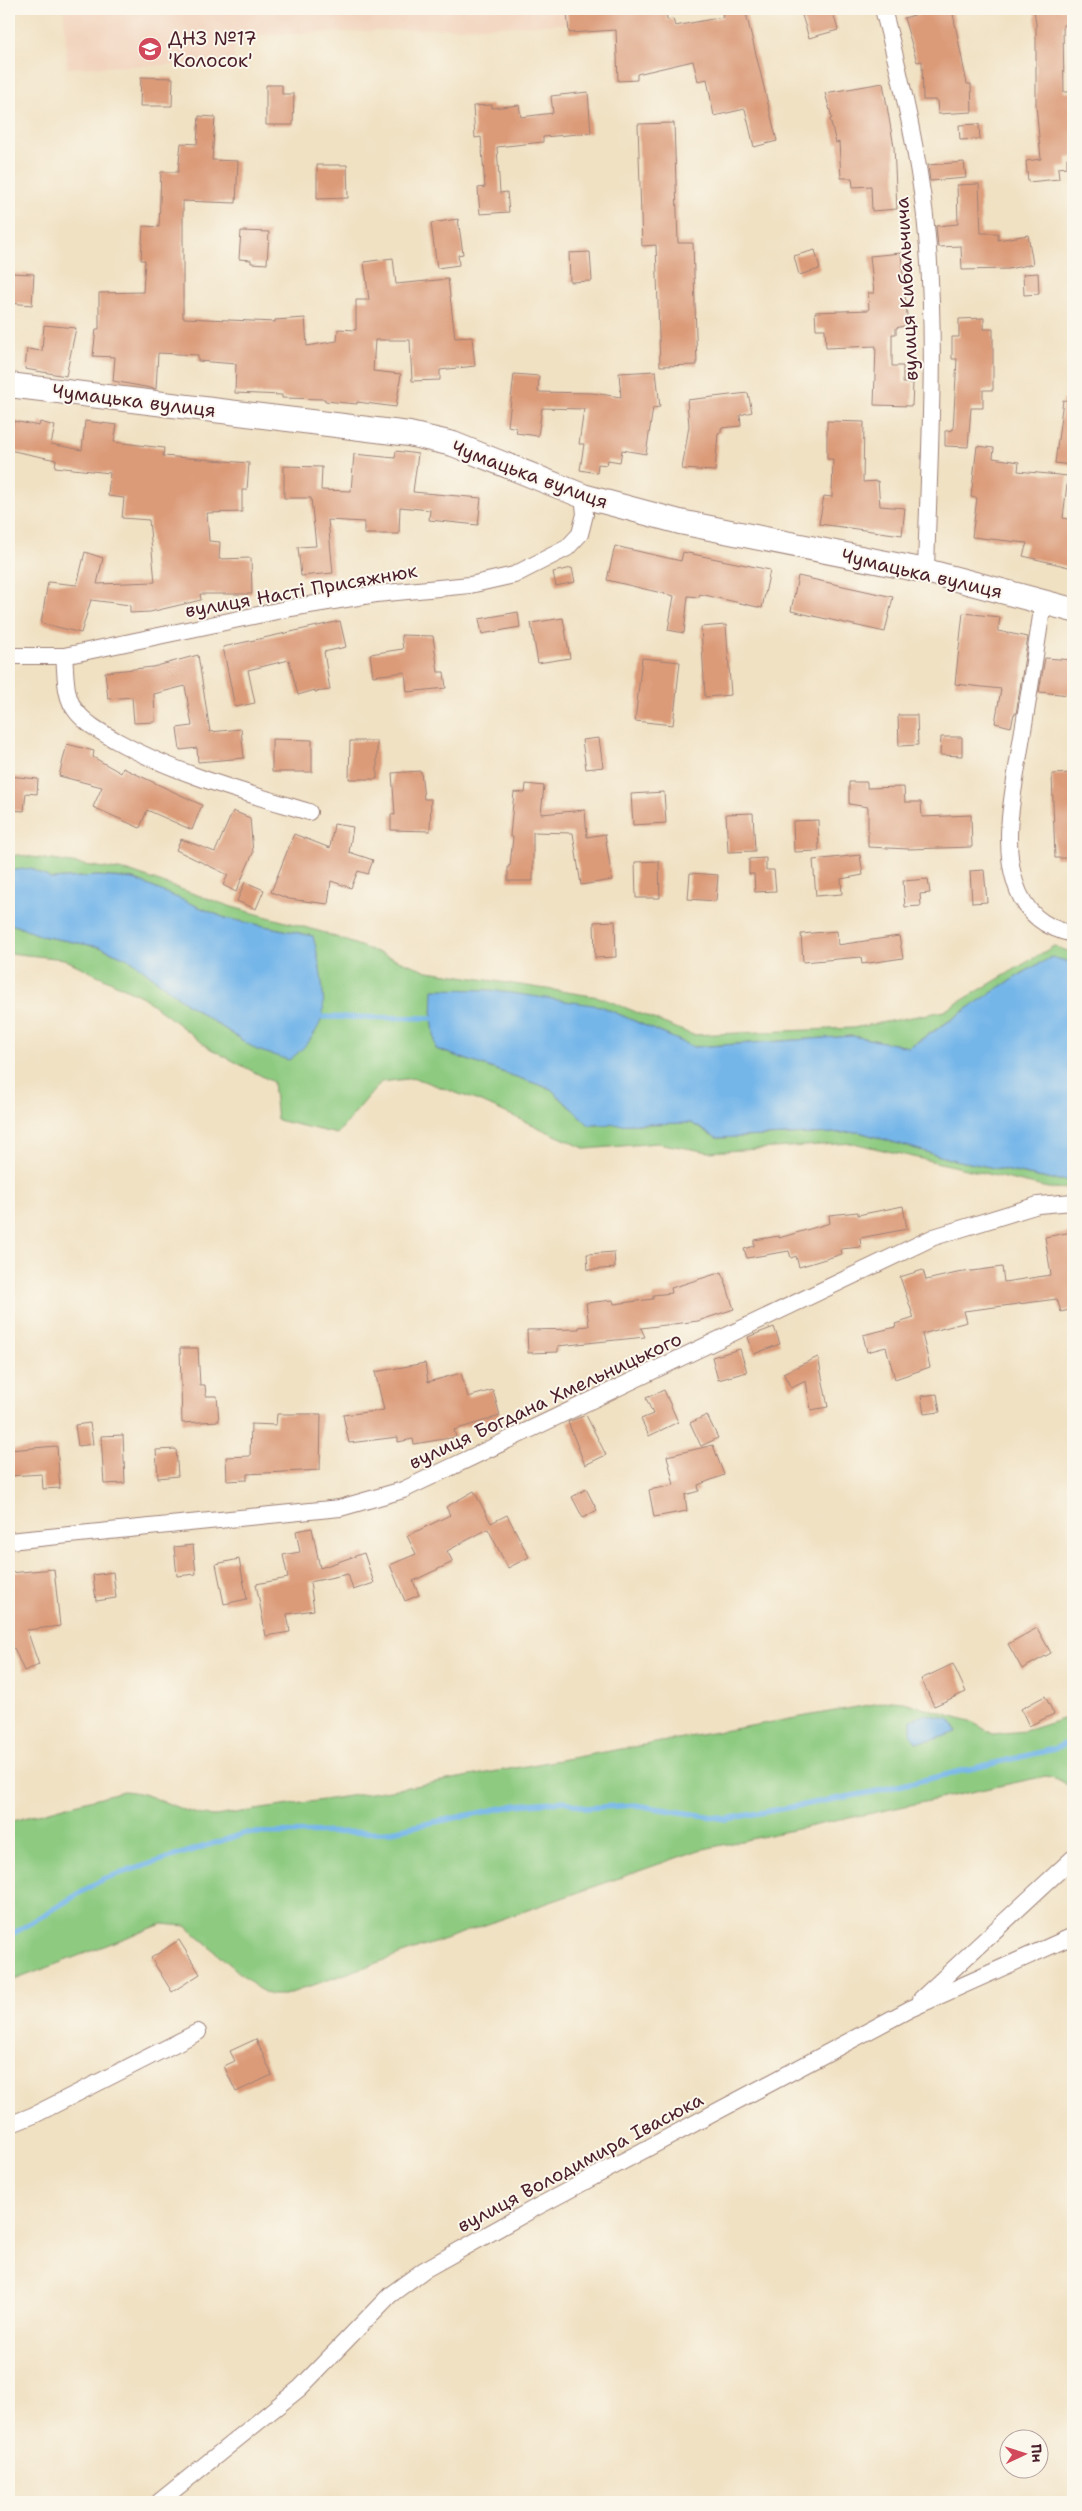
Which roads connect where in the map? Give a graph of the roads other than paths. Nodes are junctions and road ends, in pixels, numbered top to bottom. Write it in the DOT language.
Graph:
graph roads {
  1 [pos="883,9"];
  2 [pos="9,385"];
  3 [pos="583,496"];
  4 [pos="926,571"];
  5 [pos="1043,603"];
  6 [pos="1073,610"];
  7 [pos="9,656"];
  8 [pos="64,656"];
  9 [pos="309,812"];
  10 [pos="1073,934"];
  11 [pos="1073,1202"];
  12 [pos="9,1541"];
  13 [pos="1073,1858"];
  14 [pos="1073,1936"];
  15 [pos="910,2009"];
  16 [pos="198,2032"];
  17 [pos="9,2125"];
  18 [pos="159,2502"];
  1 -- 4 [label="street, вулиця Кибальчича"];
  2 -- 3 [label="street, Чумацька вулиця"];
  3 -- 4 [label="street, Чумацька вулиця"];
  3 -- 8 [label="street, вулиця Насті Присяжнюк"];
  4 -- 5 [label="street, Чумацька вулиця"];
  5 -- 6 [label="street, Чумацька вулиця"];
  5 -- 10 [label="street"];
  7 -- 8 [label="street, вулиця Насті Присяжнюк"];
  8 -- 9 [label="street"];
  11 -- 12 [label="street, вулиця Богдана Хмельницького"];
  13 -- 15 [label="street"];
  14 -- 15 [label="street, вулиця Володимира Івасюка"];
  15 -- 18 [label="street, вулиця Володимира Івасюка"];
  16 -- 17 [label="street"];
}
